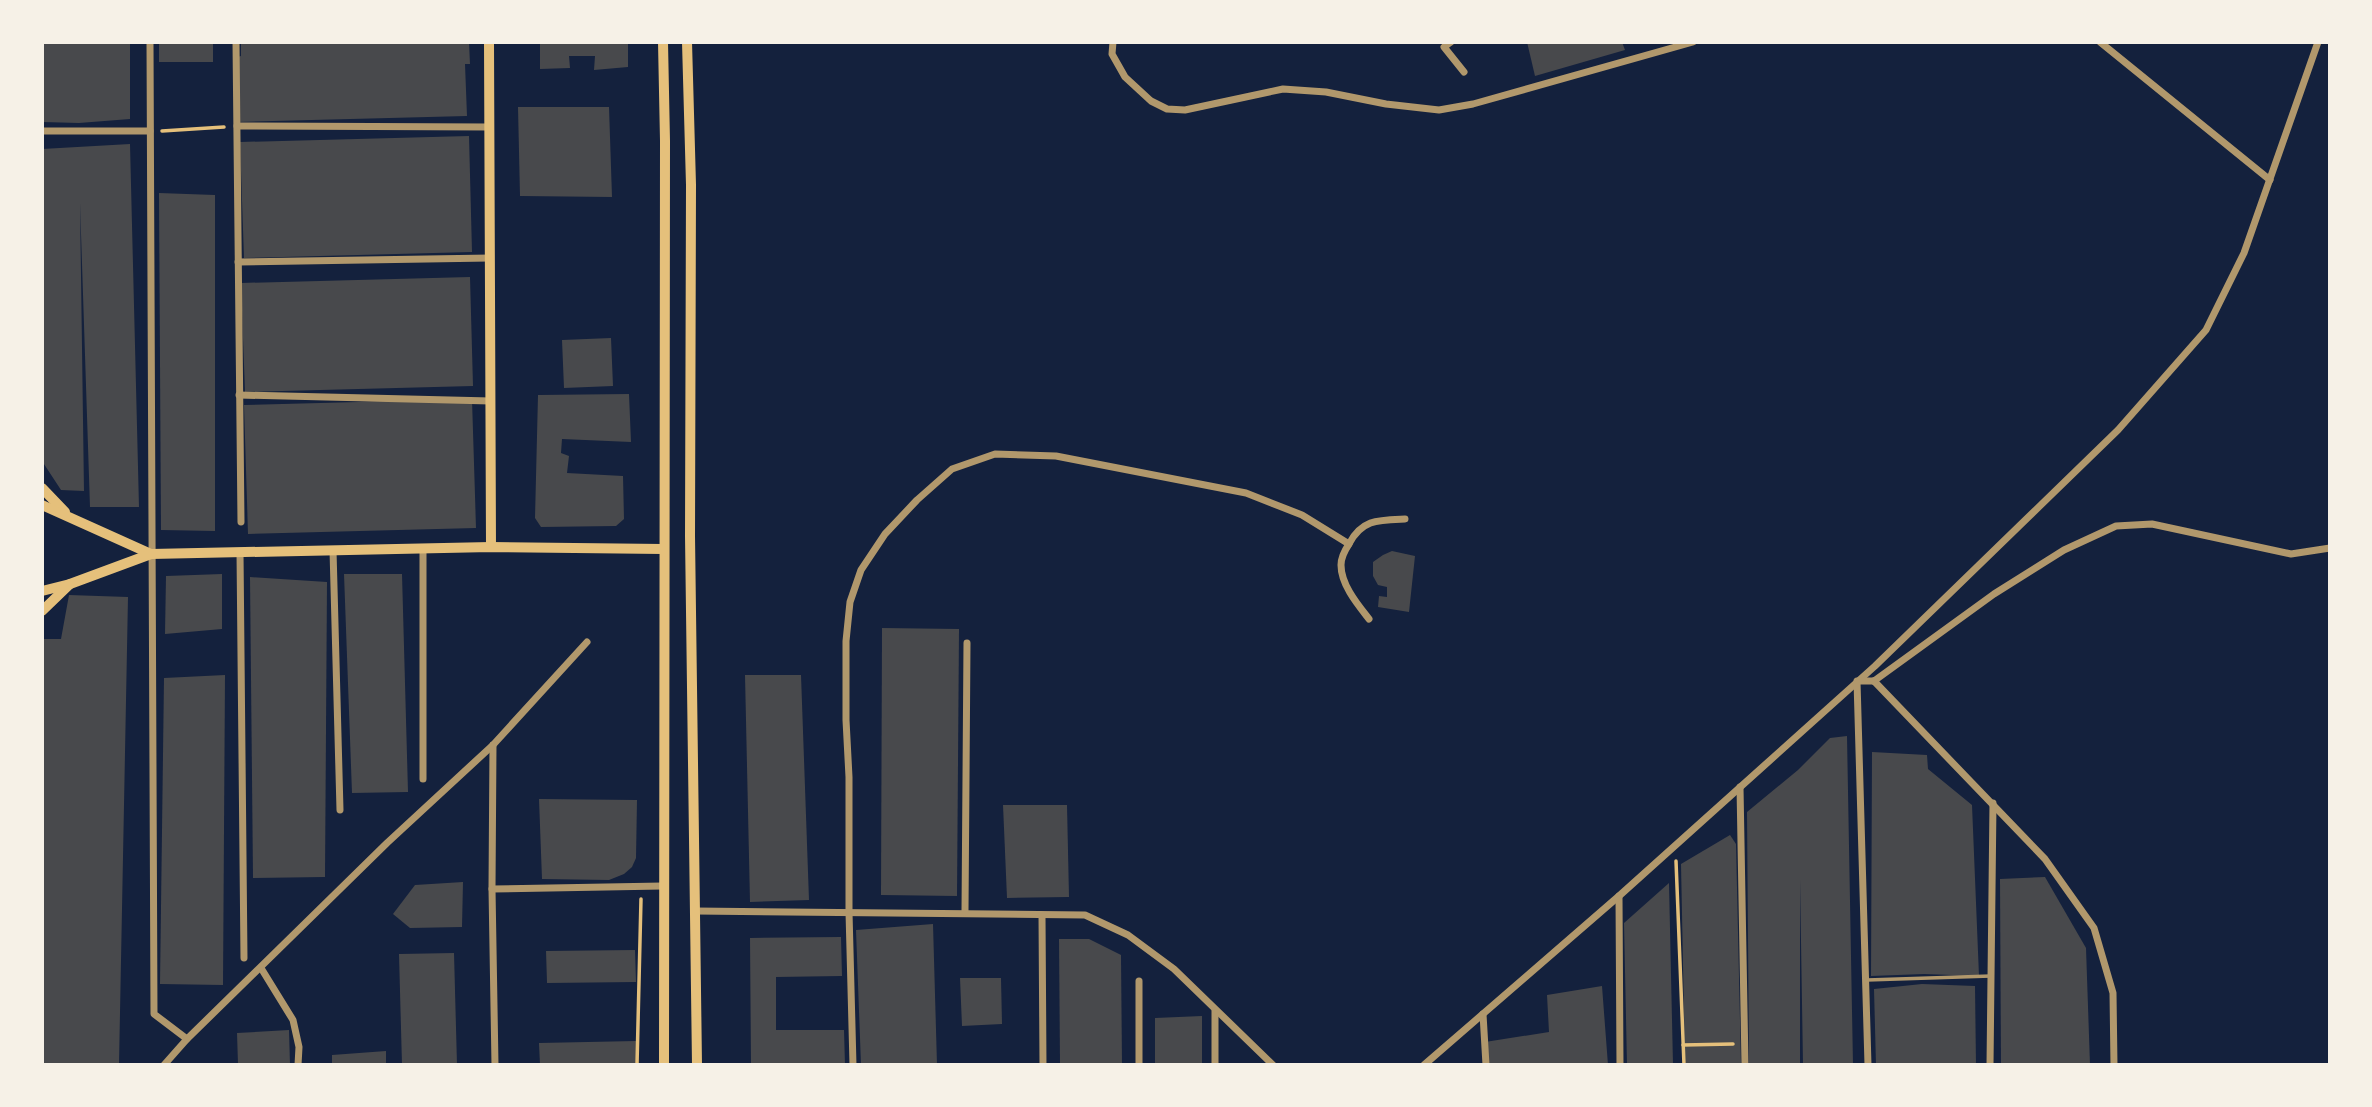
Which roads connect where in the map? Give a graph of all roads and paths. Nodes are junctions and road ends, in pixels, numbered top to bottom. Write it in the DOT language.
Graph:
graph roads {
  1 [pos="150,42"];
  2 [pos="236,42"];
  3 [pos="489,42"];
  4 [pos="663,42"];
  5 [pos="687,42"];
  6 [pos="1114,42"];
  7 [pos="1451,42"];
  8 [pos="2100,42"];
  9 [pos="2318,42"];
  10 [pos="1686,43"];
  11 [pos="1464,72"];
  12 [pos="237,126"];
  13 [pos="489,127"];
  14 [pos="42,131"];
  15 [pos="150,131"];
  16 [pos="2270,180"];
  17 [pos="490,258"];
  18 [pos="238,261"];
  19 [pos="239,395"];
  20 [pos="491,401"];
  21 [pos="42,488"];
  22 [pos="42,505"];
  23 [pos="70,517"];
  24 [pos="1405,519"];
  25 [pos="241,522"];
  26 [pos="1349,544"];
  27 [pos="491,547"];
  28 [pos="423,548"];
  29 [pos="2330,548"];
  30 [pos="663,549"];
  31 [pos="333,550"];
  32 [pos="240,552"];
  33 [pos="151,554"];
  34 [pos="70,584"];
  35 [pos="42,590"];
  36 [pos="42,611"];
  37 [pos="1369,619"];
  38 [pos="587,642"];
  39 [pos="967,643"];
  40 [pos="1857,681"];
  41 [pos="1874,681"];
  42 [pos="493,745"];
  43 [pos="423,779"];
  44 [pos="1740,787"];
  45 [pos="1993,803"];
  46 [pos="340,810"];
  47 [pos="1675,845"];
  48 [pos="662,886"];
  49 [pos="641,887"];
  50 [pos="492,889"];
  51 [pos="1619,896"];
  52 [pos="696,911"];
  53 [pos="849,912"];
  54 [pos="965,912"];
  55 [pos="1042,915"];
  56 [pos="244,958"];
  57 [pos="261,968"];
  58 [pos="1991,976"];
  59 [pos="1864,980"];
  60 [pos="1139,981"];
  61 [pos="1215,1011"];
  62 [pos="1483,1014"];
  63 [pos="187,1039"];
  64 [pos="1745,1044"];
  65 [pos="1683,1045"];
  66 [pos="164,1065"];
  67 [pos="298,1065"];
  68 [pos="495,1065"];
  69 [pos="637,1065"];
  70 [pos="664,1065"];
  71 [pos="697,1065"];
  72 [pos="853,1065"];
  73 [pos="1043,1065"];
  74 [pos="1139,1065"];
  75 [pos="1215,1065"];
  76 [pos="1273,1065"];
  77 [pos="1424,1065"];
  78 [pos="1486,1065"];
  79 [pos="1620,1065"];
  80 [pos="1684,1065"];
  81 [pos="1745,1065"];
  82 [pos="1868,1065"];
  83 [pos="1990,1065"];
  84 [pos="2114,1065"];
  1 -- 15 [label="street"];
  2 -- 12 [label="street"];
  3 -- 13 [label="main road"];
  4 -- 30 [label="main road"];
  5 -- 52 [label="main road"];
  6 -- 10 [label="street"];
  7 -- 11 [label="street"];
  8 -- 16 [label="street"];
  9 -- 16 [label="street"];
  12 -- 13 [label="street"];
  12 -- 15 [label="path"];
  12 -- 18 [label="street"];
  13 -- 17 [label="main road"];
  14 -- 15 [label="street"];
  15 -- 33 [label="street"];
  16 -- 40 [label="street"];
  17 -- 18 [label="street"];
  17 -- 20 [label="main road"];
  18 -- 19 [label="street"];
  19 -- 20 [label="street"];
  19 -- 25 [label="street"];
  20 -- 27 [label="main road"];
  21 -- 23 [label="main road"];
  22 -- 23 [label="main road"];
  23 -- 33 [label="main road"];
  24 -- 26 [label="street"];
  26 -- 37 [label="street"];
  26 -- 53 [label="street"];
  27 -- 28 [label="main road"];
  27 -- 30 [label="main road"];
  28 -- 31 [label="main road"];
  28 -- 43 [label="street"];
  29 -- 41 [label="street"];
  30 -- 48 [label="main road"];
  31 -- 32 [label="main road"];
  31 -- 46 [label="street"];
  32 -- 33 [label="main road"];
  32 -- 56 [label="street"];
  33 -- 34 [label="main road"];
  33 -- 63 [label="street"];
  34 -- 35 [label="main road"];
  34 -- 36 [label="main road"];
  38 -- 42 [label="street"];
  39 -- 54 [label="street"];
  40 -- 41 [label="street"];
  40 -- 44 [label="street"];
  40 -- 59 [label="street"];
  41 -- 45 [label="street"];
  42 -- 50 [label="street"];
  42 -- 57 [label="street"];
  44 -- 47 [label="street"];
  44 -- 64 [label="street"];
  45 -- 58 [label="street"];
  45 -- 84 [label="street"];
  47 -- 51 [label="street"];
  47 -- 65 [label="path"];
  48 -- 49 [label="street"];
  48 -- 70 [label="main road"];
  49 -- 50 [label="street"];
  49 -- 69 [label="path"];
  50 -- 68 [label="street"];
  51 -- 62 [label="street"];
  51 -- 79 [label="street"];
  52 -- 53 [label="street"];
  52 -- 71 [label="main road"];
  53 -- 54 [label="street"];
  53 -- 72 [label="street"];
  54 -- 55 [label="street"];
  55 -- 61 [label="street"];
  55 -- 73 [label="street"];
  57 -- 63 [label="street"];
  57 -- 67 [label="street"];
  58 -- 59 [label="lane"];
  58 -- 83 [label="street"];
  59 -- 82 [label="street"];
  60 -- 74 [label="street"];
  61 -- 75 [label="street"];
  61 -- 76 [label="street"];
  62 -- 77 [label="street"];
  62 -- 78 [label="street"];
  63 -- 66 [label="street"];
  64 -- 65 [label="path"];
  64 -- 81 [label="street"];
  65 -- 80 [label="path"];
}
